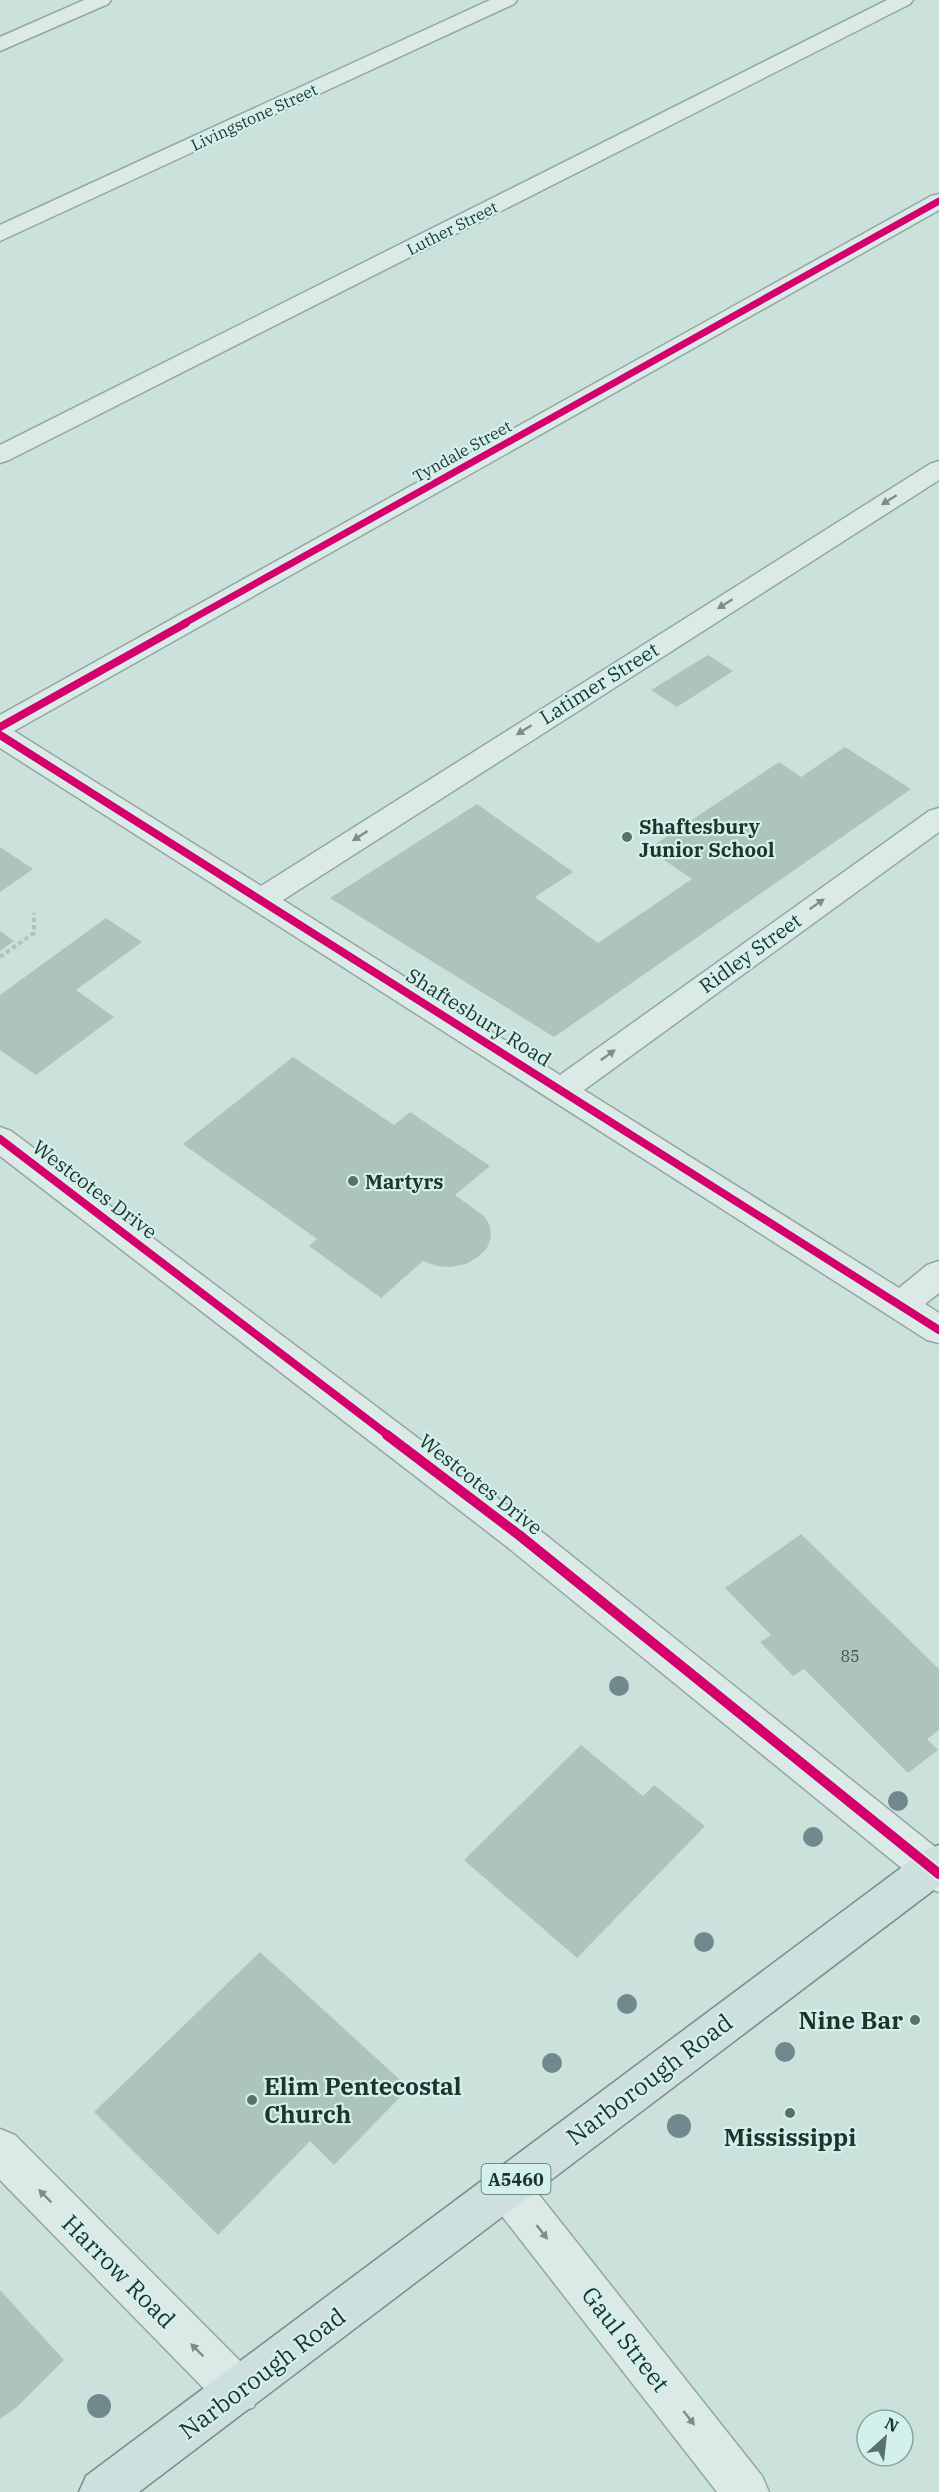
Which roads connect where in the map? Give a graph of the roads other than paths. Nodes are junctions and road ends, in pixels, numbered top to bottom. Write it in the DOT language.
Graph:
graph roads {
  1 [pos="102,0"];
  2 [pos="507,0"];
  3 [pos="903,0"];
  4 [pos="68,5"];
  5 [pos="0,45"];
  6 [pos="939,201"];
  7 [pos="0,234"];
  8 [pos="0,455"];
  9 [pos="939,469"];
  10 [pos="0,727"];
  11 [pos="0,735"];
  12 [pos="939,818"];
  13 [pos="261,900"];
  14 [pos="561,1090"];
  15 [pos="0,1139"];
  16 [pos="939,1274"];
  17 [pos="900,1306"];
  18 [pos="939,1330"];
  19 [pos="937,1868"];
  20 [pos="0,2150"];
  21 [pos="506,2187"];
  22 [pos="238,2391"];
  23 [pos="102,2492"];
  24 [pos="746,2492"];
  1 -- 4 [label="street"];
  2 -- 7 [label="street, Livingstone Street"];
  3 -- 8 [label="street, Luther Street"];
  4 -- 5 [label="street"];
  6 -- 10 [label="street, Tyndale Street"];
  9 -- 13 [label="street, Latimer Street, one-way"];
  11 -- 13 [label="street, Shaftesbury Road"];
  14 -- 12 [label="street, Ridley Street, one-way"];
  13 -- 14 [label="street, Shaftesbury Road"];
  14 -- 17 [label="street, Shaftesbury Road"];
  15 -- 19 [label="street, Westcotes Drive"];
  16 -- 17 [label="street"];
  17 -- 18 [label="street, Shaftesbury Road"];
  19 -- 21 [label="main road, Narborough Road / A5460"];
  22 -- 20 [label="street, Harrow Road, one-way"];
  21 -- 22 [label="main road, Narborough Road / A5460"];
  21 -- 24 [label="street, Gaul Street, one-way"];
  22 -- 23 [label="main road, Narborough Road / A5460"];
}
